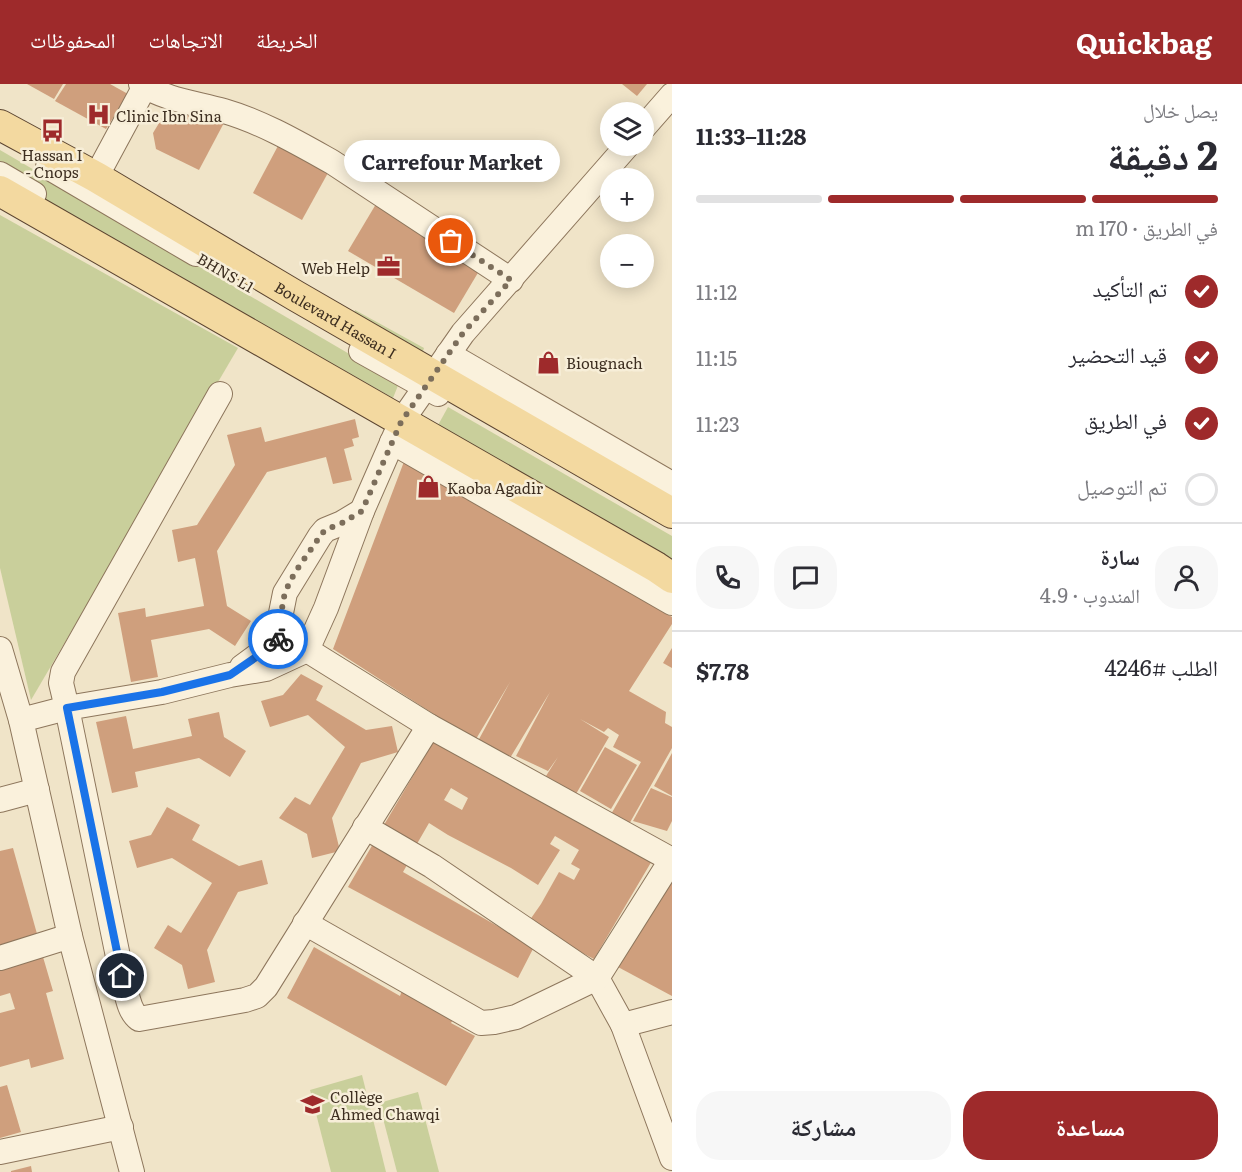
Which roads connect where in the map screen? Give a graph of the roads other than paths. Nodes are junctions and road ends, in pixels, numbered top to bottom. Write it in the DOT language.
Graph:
graph roads {
  1 [pos="143,85"];
  2 [pos="672,95"];
  3 [pos="654,116"];
  4 [pos="0,125"];
  5 [pos="0,140"];
  6 [pos="618,156"];
  7 [pos="0,174"];
  8 [pos="96,177"];
  9 [pos="0,191"];
  10 [pos="511,280"];
  11 [pos="435,372"];
  12 [pos="220,394"];
  13 [pos="401,424"];
  14 [pos="672,484"];
  15 [pos="362,511"];
  16 [pos="672,513"];
  17 [pos="672,527"];
  18 [pos="672,561"];
  19 [pos="672,578"];
  20 [pos="672,603"];
  21 [pos="0,648"];
  22 [pos="307,650"];
  23 [pos="230,675"];
  24 [pos="67,708"];
  25 [pos="21,720"];
  26 [pos="429,726"];
  27 [pos="37,790"];
  28 [pos="0,800"];
  29 [pos="365,827"];
  30 [pos="672,860"];
  31 [pos="305,923"];
  32 [pos="70,936"];
  33 [pos="0,958"];
  34 [pos="597,978"];
  35 [pos="672,1012"];
  36 [pos="623,1024"];
  37 [pos="121,1127"];
  38 [pos="0,1152"];
  39 [pos="672,1158"];
  40 [pos="132,1172"];
  1 -- 8 [label="street"];
  1 -- 10 [label="street"];
  2 -- 3 [label="street"];
  4 -- 8 [label="main road, Boulevard Hassan I"];
  5 -- 11 [label="street, BHNS L1"];
  6 -- 10 [label="street"];
  7 -- 13 [label="street, BHNS L1"];
  8 -- 11 [label="main road, Boulevard Hassan I"];
  9 -- 13 [label="main road"];
  10 -- 11 [label="street"];
  11 -- 13 [label="street"];
  11 -- 14 [label="street"];
  11 -- 16 [label="main road, Boulevard Hassan I"];
  11 -- 17 [label="street, BHNS L1"];
  12 -- 24 [label="street"];
  13 -- 15 [label="street"];
  13 -- 18 [label="street, BHNS L1"];
  13 -- 19 [label="main road"];
  13 -- 20 [label="street"];
  15 -- 22 [label="street"];
  15 -- 23 [label="street"];
  21 -- 25 [label="street"];
  22 -- 23 [label="street"];
  22 -- 26 [label="street"];
  23 -- 24 [label="street"];
  24 -- 25 [label="street"];
  24 -- 31 [label="street"];
  25 -- 27 [label="street"];
  26 -- 29 [label="street"];
  26 -- 30 [label="street"];
  27 -- 28 [label="street"];
  27 -- 32 [label="street"];
  29 -- 31 [label="street"];
  29 -- 34 [label="street"];
  30 -- 34 [label="street"];
  31 -- 34 [label="street"];
  32 -- 33 [label="street"];
  32 -- 37 [label="street"];
  34 -- 36 [label="street"];
  35 -- 36 [label="street"];
  36 -- 39 [label="street"];
  37 -- 38 [label="street"];
  37 -- 40 [label="street"];
}
